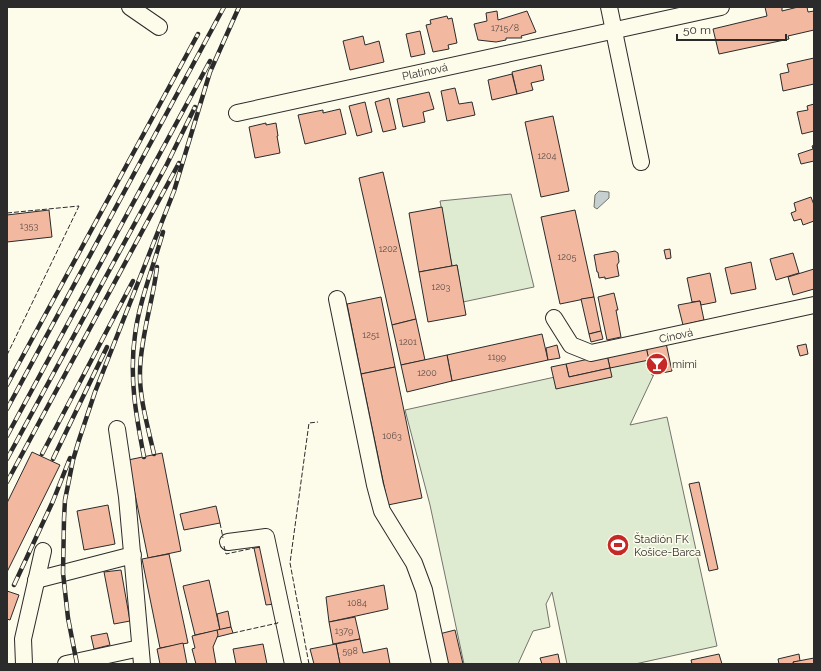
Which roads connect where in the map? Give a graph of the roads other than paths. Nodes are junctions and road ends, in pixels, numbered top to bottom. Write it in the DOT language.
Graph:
graph roads {
  1 [pos="131,7"];
  2 [pos="609,7"];
  3 [pos="721,7"];
  4 [pos="159,27"];
  5 [pos="613,30"];
  6 [pos="237,113"];
  7 [pos="641,162"];
  8 [pos="337,299"];
  9 [pos="814,305"];
  10 [pos="554,318"];
  11 [pos="117,429"];
  12 [pos="228,542"];
  13 [pos="43,551"];
  14 [pos="133,555"];
  15 [pos="36,580"];
  16 [pos="140,648"];
  17 [pos="24,664"];
  18 [pos="66,664"];
  19 [pos="142,664"];
  20 [pos="293,664"];
  21 [pos="440,664"];
  1 -- 4 [label="street"];
  2 -- 5 [label="street"];
  3 -- 5 [label="street, Platinová"];
  5 -- 6 [label="street, Platinová"];
  5 -- 7 [label="street"];
  8 -- 21 [label="street"];
  9 -- 10 [label="street, Cínová"];
  11 -- 14 [label="street"];
  12 -- 20 [label="street"];
  13 -- 15 [label="street"];
  14 -- 15 [label="street"];
  14 -- 16 [label="street"];
  15 -- 17 [label="street"];
  16 -- 18 [label="street"];
  16 -- 19 [label="street"];
}
